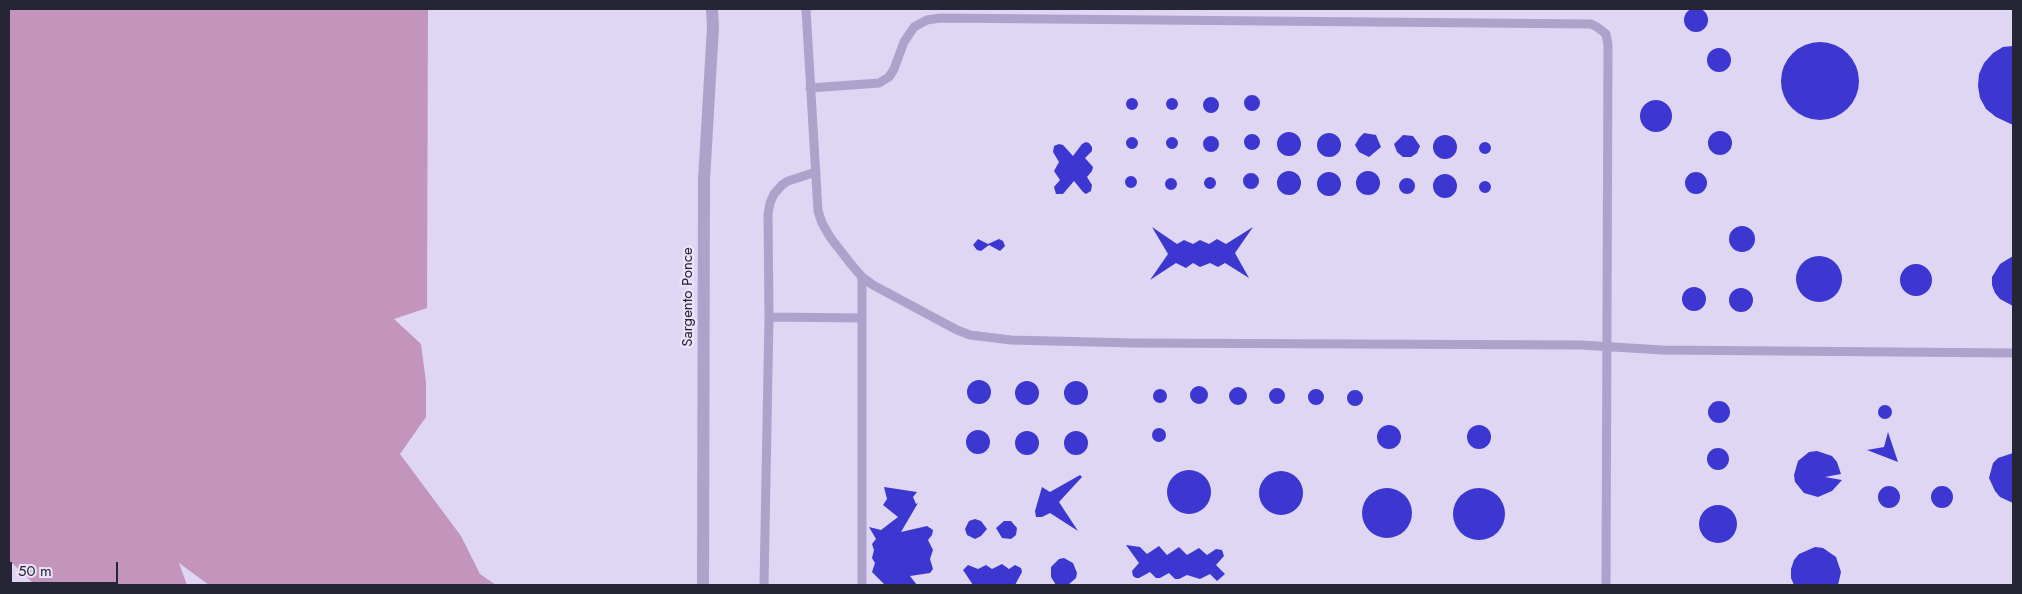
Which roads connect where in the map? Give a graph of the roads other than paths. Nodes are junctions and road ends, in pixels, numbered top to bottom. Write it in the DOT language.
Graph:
graph roads {
  1 [pos="712,9"];
  2 [pos="806,9"];
  3 [pos="810,88"];
  4 [pos="816,172"];
  5 [pos="862,277"];
  6 [pos="769,317"];
  7 [pos="862,318"];
  8 [pos="1607,346"];
  9 [pos="2013,353"];
  10 [pos="703,585"];
  11 [pos="764,585"];
  12 [pos="862,585"];
  13 [pos="1606,585"];
  1 -- 10 [label="street, Sargento Ponce"];
  2 -- 3 [label="lane"];
  3 -- 4 [label="lane"];
  3 -- 8 [label="lane"];
  4 -- 5 [label="lane"];
  4 -- 6 [label="lane"];
  5 -- 7 [label="lane"];
  5 -- 8 [label="lane"];
  6 -- 7 [label="lane"];
  6 -- 11 [label="lane"];
  7 -- 12 [label="lane"];
  8 -- 9 [label="lane"];
  8 -- 13 [label="lane"];
}
